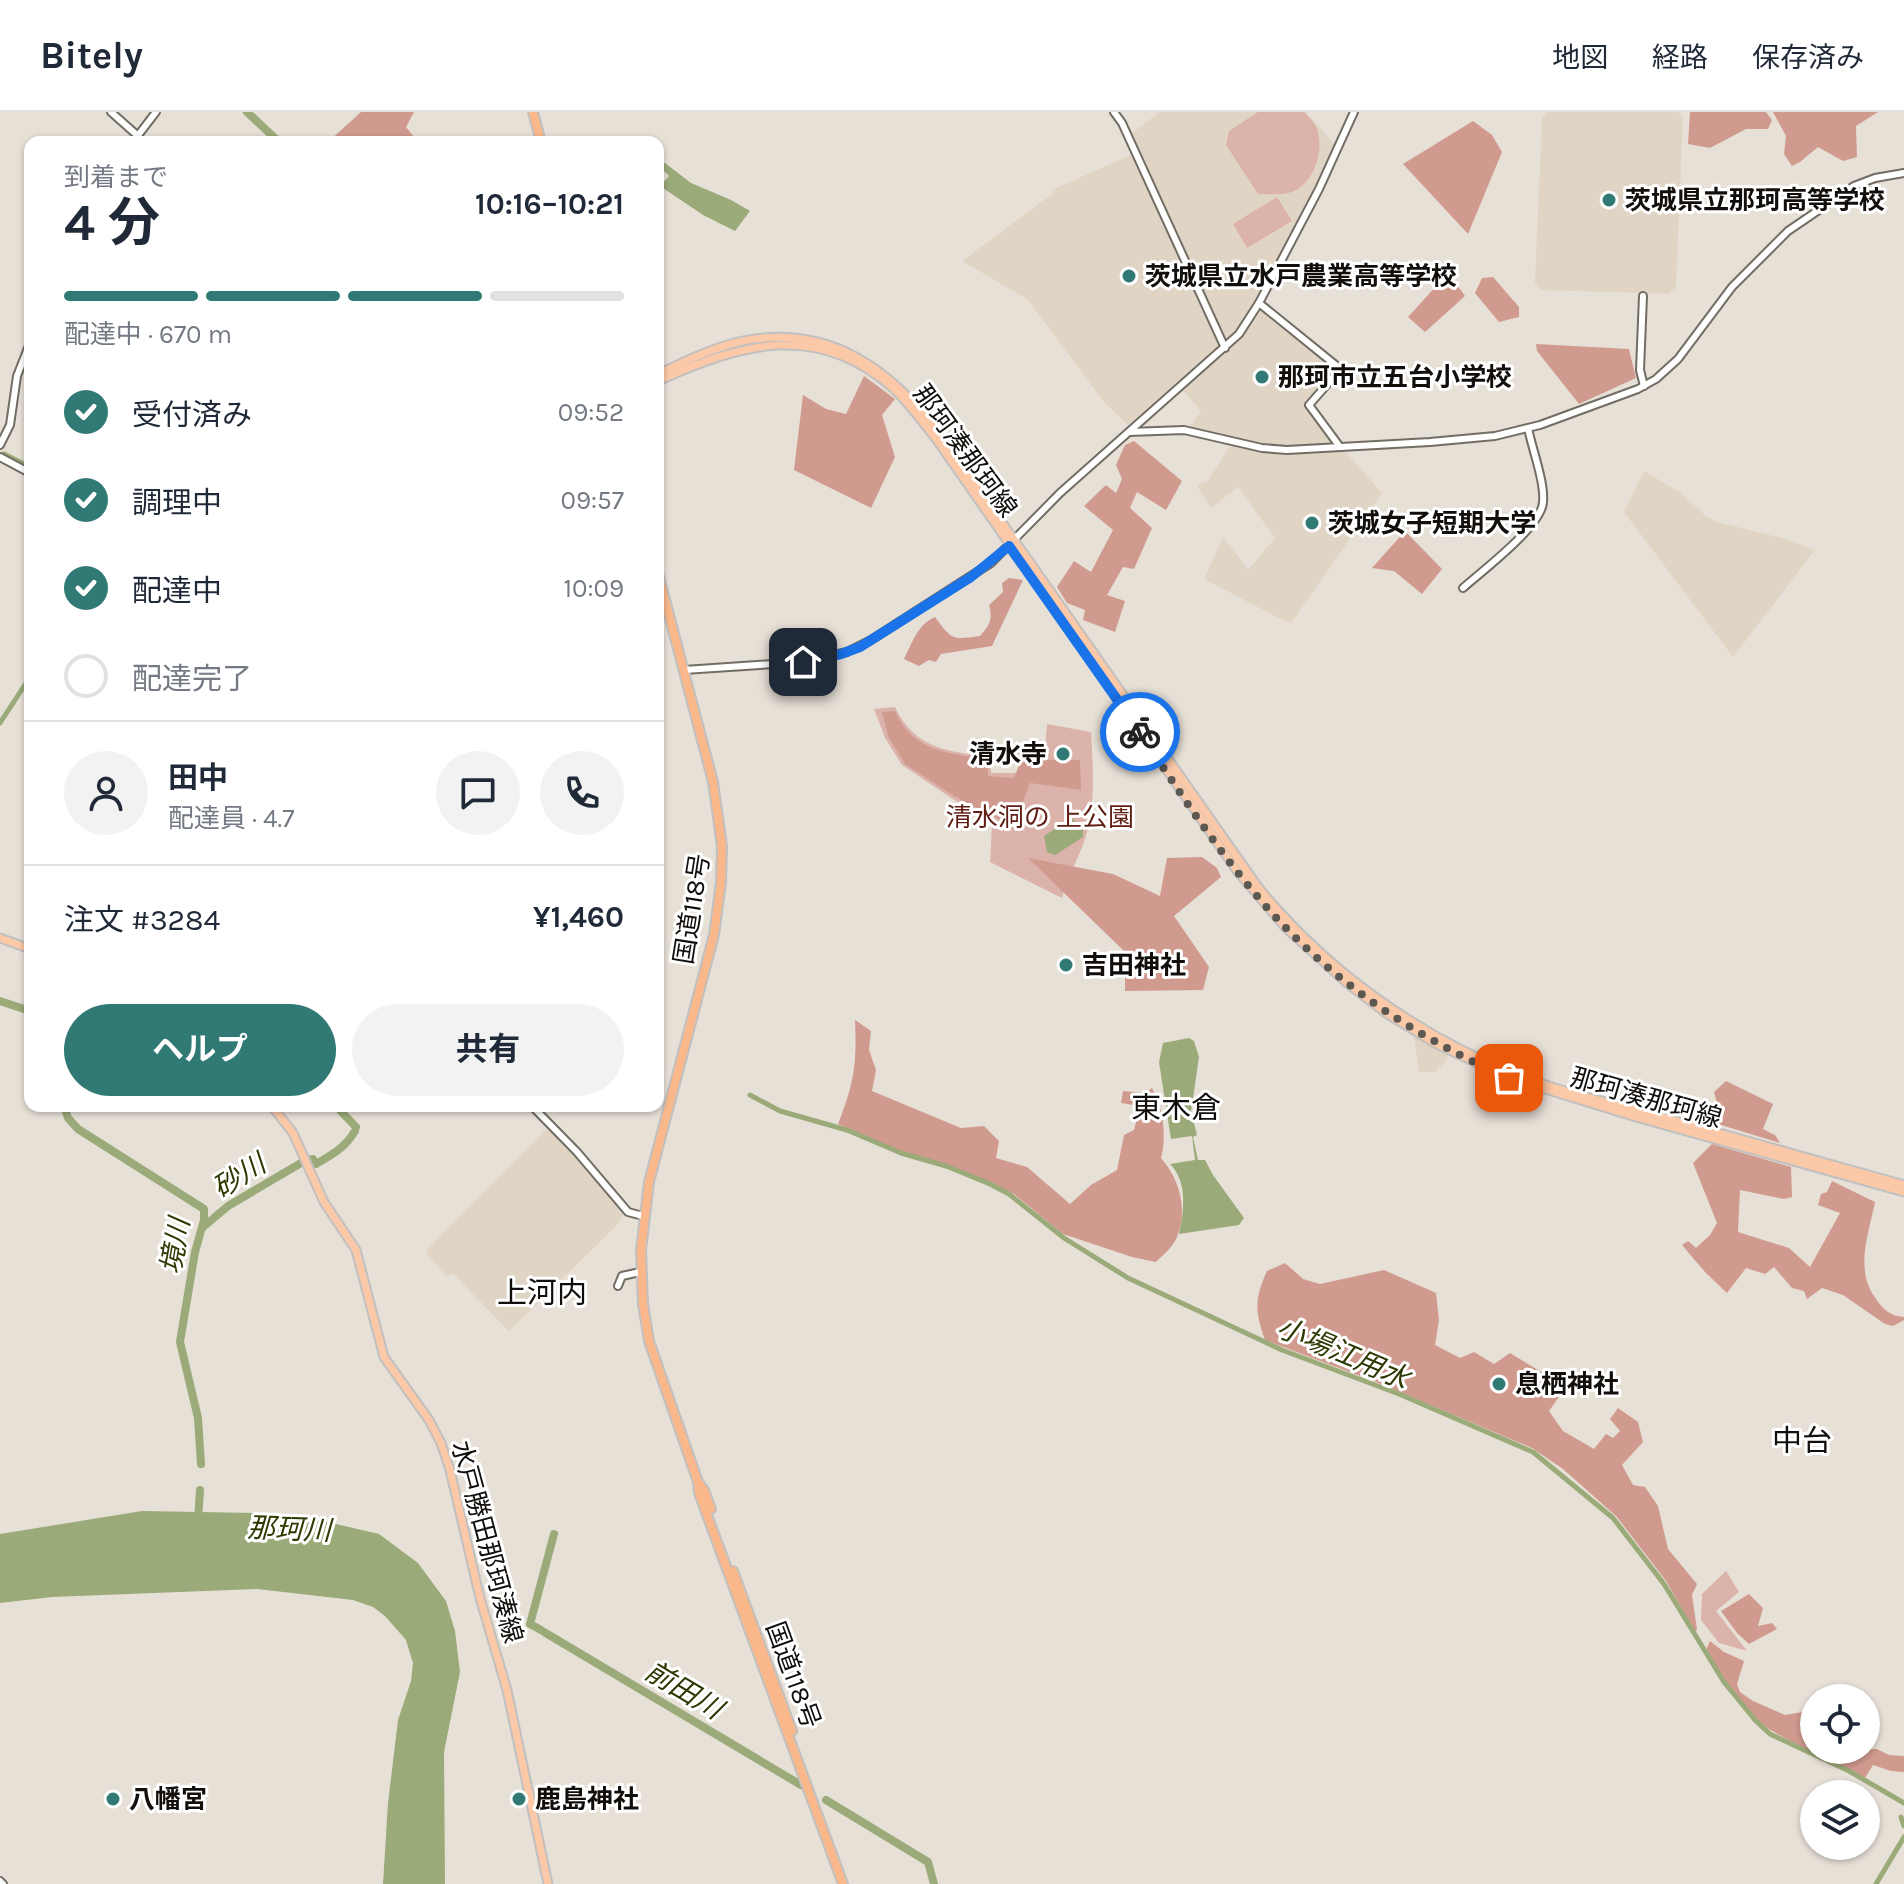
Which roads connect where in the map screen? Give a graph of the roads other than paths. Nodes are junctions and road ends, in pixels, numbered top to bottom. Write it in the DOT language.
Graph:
graph roads {
  1 [pos="111,112"];
  2 [pos="156,112"];
  3 [pos="533,112"];
  4 [pos="1114,112"];
  5 [pos="1354,112"];
  6 [pos="133,136"];
  7 [pos="138,136"];
  8 [pos="539,136"];
  9 [pos="1904,173"];
  10 [pos="1643,296"];
  11 [pos="1259,303"];
  12 [pos="1225,348"];
  13 [pos="24,358"];
  14 [pos="664,371"];
  15 [pos="664,379"];
  16 [pos="1644,386"];
  17 [pos="1528,428"];
  18 [pos="1129,432"];
  19 [pos="0,445"];
  20 [pos="1340,447"];
  21 [pos="0,457"];
  22 [pos="24,470"];
  23 [pos="1012,543"];
  24 [pos="1463,588"];
  25 [pos="664,595"];
  26 [pos="684,670"];
  27 [pos="0,938"];
  28 [pos="24,947"];
  29 [pos="277,1112"];
  30 [pos="538,1112"];
  31 [pos="1904,1185"];
  32 [pos="1904,1192"];
  33 [pos="643,1216"];
  34 [pos="640,1272"];
  35 [pos="618,1286"];
  36 [pos="548,1884"];
  37 [pos="846,1884"];
  1 -- 6 [label="street"];
  2 -- 7 [label="street"];
  3 -- 8 [label="highway"];
  4 -- 12 [label="street"];
  5 -- 11 [label="street"];
  9 -- 16 [label="street"];
  10 -- 16 [label="street"];
  11 -- 12 [label="street"];
  11 -- 20 [label="street"];
  12 -- 18 [label="street"];
  13 -- 19 [label="street"];
  14 -- 23 [label="main road, 那珂湊那珂線"];
  15 -- 23 [label="main road, 那珂湊那珂線"];
  16 -- 17 [label="street"];
  17 -- 20 [label="street"];
  17 -- 24 [label="street"];
  18 -- 20 [label="street"];
  18 -- 23 [label="street"];
  21 -- 22 [label="street"];
  23 -- 26 [label="street"];
  23 -- 31 [label="main road, 那珂湊那珂線"];
  23 -- 32 [label="main road, 那珂湊那珂線"];
  25 -- 26 [label="highway, 国道118号"];
  26 -- 33 [label="highway, 国道118号"];
  27 -- 28 [label="main road"];
  29 -- 36 [label="main road, 水戸勝田那珂湊線"];
  30 -- 33 [label="street"];
  33 -- 34 [label="highway, 国道118号"];
  34 -- 35 [label="street"];
  34 -- 37 [label="highway, 国道118号"];
}
